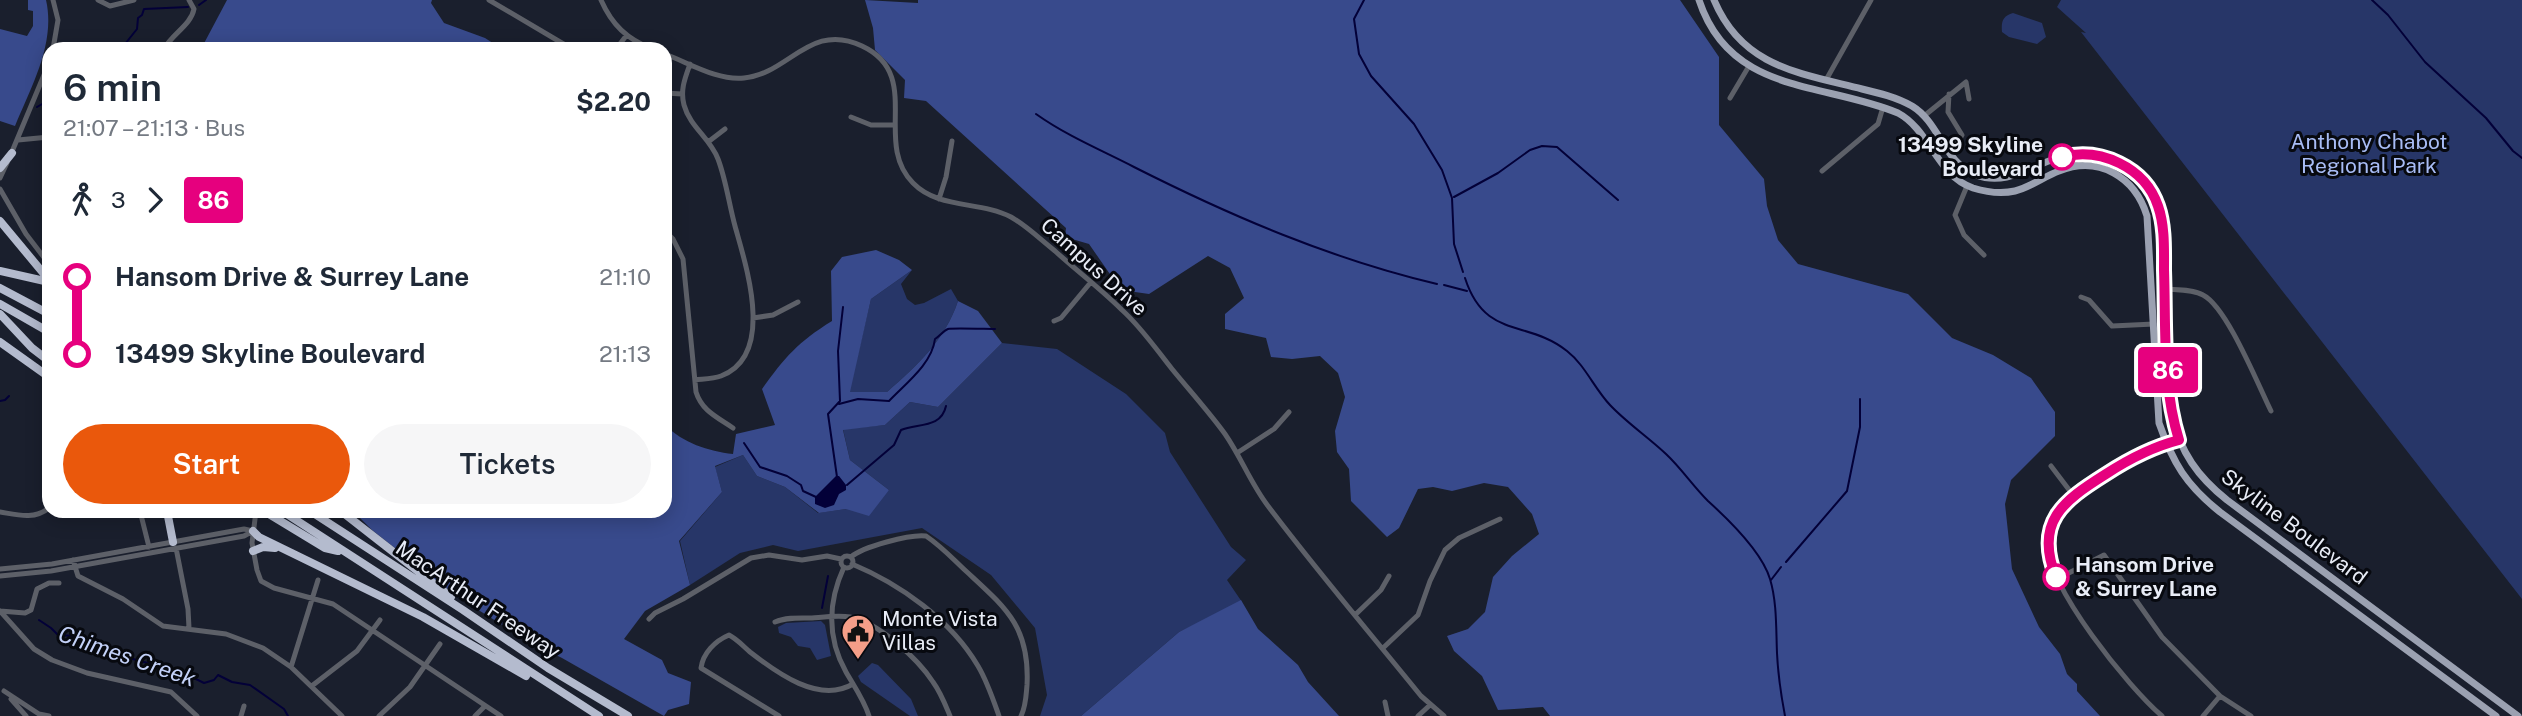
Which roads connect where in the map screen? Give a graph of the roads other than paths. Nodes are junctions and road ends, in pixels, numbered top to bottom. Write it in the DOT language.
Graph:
graph roads {
  1 [pos="53,0"];
  2 [pos="98,0"];
  3 [pos="134,0"];
  4 [pos="189,0"];
  5 [pos="489,0"];
  6 [pos="601,0"];
  7 [pos="1699,0"];
  8 [pos="1714,0"];
  9 [pos="1871,0"];
  10 [pos="626,36"];
  11 [pos="54,42"];
  12 [pos="168,42"];
  13 [pos="560,42"];
  14 [pos="621,42"];
  15 [pos="638,42"];
  16 [pos="672,57"];
  17 [pos="690,64"];
  18 [pos="1749,66"];
  19 [pos="1826,79"];
  20 [pos="42,80"];
  21 [pos="672,93"];
  22 [pos="682,94"];
  23 [pos="1949,94"];
  24 [pos="1730,98"];
  25 [pos="1969,99"];
  26 [pos="1883,107"];
  27 [pos="1924,116"];
  28 [pos="851,117"];
  29 [pos="895,125"];
  30 [pos="725,129"];
  31 [pos="42,138"];
  32 [pos="18,140"];
  33 [pos="952,141"];
  34 [pos="708,142"];
  35 [pos="12,153"];
  36 [pos="1951,155"];
  37 [pos="0,168"];
  38 [pos="1822,171"];
  39 [pos="2135,174"];
  40 [pos="0,178"];
  41 [pos="2128,182"];
  42 [pos="1967,186"];
  43 [pos="0,189"];
  44 [pos="939,199"];
  45 [pos="0,221"];
  46 [pos="672,238"];
  47 [pos="42,255"];
  48 [pos="1984,255"];
  49 [pos="0,271"];
  50 [pos="42,272"];
  51 [pos="42,280"];
  52 [pos="1091,282"];
  53 [pos="0,288"];
  54 [pos="2165,289"];
  55 [pos="2081,297"];
  56 [pos="798,302"];
  57 [pos="0,304"];
  58 [pos="42,310"];
  59 [pos="0,314"];
  60 [pos="753,318"];
  61 [pos="1054,321"];
  62 [pos="2154,324"];
  63 [pos="42,328"];
  64 [pos="0,342"];
  65 [pos="32,348"];
  66 [pos="42,356"];
  67 [pos="42,362"];
  68 [pos="42,371"];
  69 [pos="695,380"];
  70 [pos="2271,411"];
  71 [pos="1289,412"];
  72 [pos="733,428"];
  73 [pos="2179,440"];
  74 [pos="2166,443"];
  75 [pos="1237,453"];
  76 [pos="2051,466"];
  77 [pos="2073,495"];
  78 [pos="0,512"];
  79 [pos="42,512"];
  80 [pos="142,518"];
  81 [pos="169,518"];
  82 [pos="255,518"];
  83 [pos="275,518"];
  84 [pos="293,518"];
  85 [pos="321,518"];
  86 [pos="350,518"];
  87 [pos="1500,519"];
  88 [pos="253,531"];
  89 [pos="175,545"];
  90 [pos="149,547"];
  91 [pos="253,551"];
  92 [pos="345,552"];
  93 [pos="291,553"];
  94 [pos="841,559"];
  95 [pos="852,561"];
  96 [pos="74,564"];
  97 [pos="844,568"];
  98 [pos="0,569"];
  99 [pos="0,576"];
  100 [pos="1389,576"];
  101 [pos="2057,579"];
  102 [pos="318,580"];
  103 [pos="59,583"];
  104 [pos="313,598"];
  105 [pos="463,610"];
  106 [pos="0,611"];
  107 [pos="2380,614"];
  108 [pos="1355,615"];
  109 [pos="830,617"];
  110 [pos="649,619"];
  111 [pos="380,620"];
  112 [pos="775,622"];
  113 [pos="2371,624"];
  114 [pos="189,628"];
  115 [pos="373,631"];
  116 [pos="440,643"];
  117 [pos="1383,648"];
  118 [pos="425,665"];
  119 [pos="291,667"];
  120 [pos="853,684"];
  121 [pos="313,685"];
  122 [pos="2,688"];
  123 [pos="566,696"];
  124 [pos="2220,696"];
  125 [pos="1385,702"];
  126 [pos="1430,705"];
  127 [pos="244,706"];
  128 [pos="485,706"];
  129 [pos="38,715"];
  130 [pos="26,716"];
  131 [pos="49,716"];
  132 [pos="197,716"];
  133 [pos="241,716"];
  134 [pos="342,716"];
  135 [pos="379,716"];
  136 [pos="475,716"];
  137 [pos="501,716"];
  138 [pos="599,716"];
  139 [pos="630,716"];
  140 [pos="779,716"];
  141 [pos="869,716"];
  142 [pos="950,716"];
  143 [pos="999,716"];
  144 [pos="1021,716"];
  145 [pos="1388,716"];
  146 [pos="1418,716"];
  147 [pos="1444,716"];
  148 [pos="2162,716"];
  149 [pos="2203,716"];
  150 [pos="2251,716"];
  151 [pos="2496,716"];
  152 [pos="2518,716"];
  1 -- 11 [label="street"];
  2 -- 3 [label="street"];
  4 -- 12 [label="street"];
  5 -- 13 [label="street"];
  6 -- 10 [label="street"];
  7 -- 18 [label="main road"];
  8 -- 19 [label="main road, Skyline Boulevard"];
  9 -- 19 [label="street"];
  10 -- 14 [label="street"];
  10 -- 15 [label="street"];
  16 -- 17 [label="street, Campus Drive"];
  17 -- 22 [label="street"];
  17 -- 29 [label="street, Campus Drive"];
  18 -- 24 [label="street"];
  18 -- 26 [label="main road"];
  19 -- 27 [label="main road, Skyline Boulevard"];
  20 -- 32 [label="street"];
  21 -- 22 [label="street"];
  22 -- 34 [label="street"];
  23 -- 25 [label="street"];
  23 -- 27 [label="street"];
  23 -- 36 [label="street"];
  26 -- 38 [label="street"];
  26 -- 42 [label="main road"];
  27 -- 36 [label="main road, Skyline Boulevard"];
  28 -- 29 [label="street"];
  29 -- 44 [label="street, Campus Drive"];
  30 -- 34 [label="street"];
  31 -- 32 [label="street"];
  32 -- 35 [label="street"];
  33 -- 44 [label="street"];
  34 -- 60 [label="street"];
  35 -- 37 [label="highway"];
  35 -- 40 [label="street"];
  36 -- 39 [label="main road, Skyline Boulevard"];
  39 -- 41 [label="main road"];
  39 -- 54 [label="main road, Skyline Boulevard"];
  41 -- 42 [label="main road"];
  41 -- 62 [label="main road, Skyline Boulevard"];
  42 -- 48 [label="street"];
  43 -- 47 [label="street"];
  44 -- 52 [label="street, Campus Drive"];
  45 -- 50 [label="highway"];
  46 -- 69 [label="street"];
  49 -- 51 [label="highway"];
  52 -- 61 [label="street"];
  52 -- 75 [label="street, Campus Drive"];
  53 -- 58 [label="highway"];
  54 -- 70 [label="street"];
  54 -- 73 [label="main road, Skyline Boulevard"];
  55 -- 62 [label="street"];
  56 -- 60 [label="street"];
  57 -- 63 [label="highway"];
  59 -- 65 [label="highway"];
  60 -- 69 [label="street"];
  62 -- 74 [label="main road, Skyline Boulevard"];
  64 -- 68 [label="highway"];
  65 -- 66 [label="highway"];
  65 -- 67 [label="highway"];
  69 -- 72 [label="street"];
  71 -- 75 [label="street"];
  73 -- 74 [label="street"];
  73 -- 107 [label="main road, Skyline Boulevard"];
  74 -- 77 [label="street"];
  74 -- 113 [label="main road, Skyline Boulevard"];
  75 -- 108 [label="street, Campus Drive"];
  76 -- 77 [label="street"];
  77 -- 101 [label="street"];
  78 -- 79 [label="street"];
  80 -- 90 [label="street"];
  81 -- 89 [label="highway"];
  82 -- 88 [label="street"];
  83 -- 92 [label="highway"];
  84 -- 92 [label="highway, MacArthur Freeway"];
  85 -- 105 [label="highway, MacArthur Freeway"];
  86 -- 105 [label="highway"];
  87 -- 117 [label="street"];
  88 -- 89 [label="street"];
  88 -- 91 [label="street"];
  88 -- 93 [label="highway"];
  89 -- 90 [label="street"];
  89 -- 96 [label="street"];
  89 -- 114 [label="street"];
  90 -- 96 [label="street"];
  91 -- 93 [label="highway"];
  91 -- 104 [label="street"];
  92 -- 123 [label="highway, MacArthur Freeway"];
  93 -- 123 [label="highway"];
  94 -- 95 [label="street"];
  94 -- 97 [label="street"];
  94 -- 110 [label="street"];
  95 -- 97 [label="street"];
  95 -- 143 [label="street"];
  95 -- 144 [label="street"];
  96 -- 98 [label="street"];
  96 -- 99 [label="street"];
  96 -- 114 [label="street"];
  97 -- 109 [label="street"];
  100 -- 108 [label="street"];
  101 -- 124 [label="street"];
  101 -- 148 [label="street"];
  102 -- 104 [label="street"];
  103 -- 106 [label="street"];
  104 -- 115 [label="street"];
  104 -- 119 [label="street"];
  105 -- 139 [label="highway, MacArthur Freeway"];
  106 -- 132 [label="street"];
  107 -- 113 [label="main road"];
  107 -- 152 [label="main road, Skyline Boulevard"];
  108 -- 117 [label="street, Campus Drive"];
  109 -- 112 [label="street"];
  109 -- 120 [label="street"];
  109 -- 142 [label="street"];
  111 -- 115 [label="street"];
  113 -- 151 [label="main road, Skyline Boulevard"];
  114 -- 119 [label="street"];
  115 -- 118 [label="street"];
  115 -- 121 [label="street"];
  116 -- 118 [label="street"];
  117 -- 126 [label="street, Campus Drive"];
  118 -- 128 [label="street"];
  118 -- 135 [label="street"];
  119 -- 121 [label="street"];
  120 -- 140 [label="street"];
  120 -- 141 [label="street"];
  121 -- 134 [label="street"];
  122 -- 129 [label="street"];
  122 -- 130 [label="street"];
  123 -- 138 [label="highway, MacArthur Freeway"];
  124 -- 149 [label="street"];
  124 -- 150 [label="street"];
  125 -- 145 [label="street"];
  126 -- 146 [label="street"];
  126 -- 147 [label="street, Campus Drive"];
  127 -- 133 [label="street"];
  128 -- 136 [label="street"];
  128 -- 137 [label="street"];
  129 -- 131 [label="street"];
}
